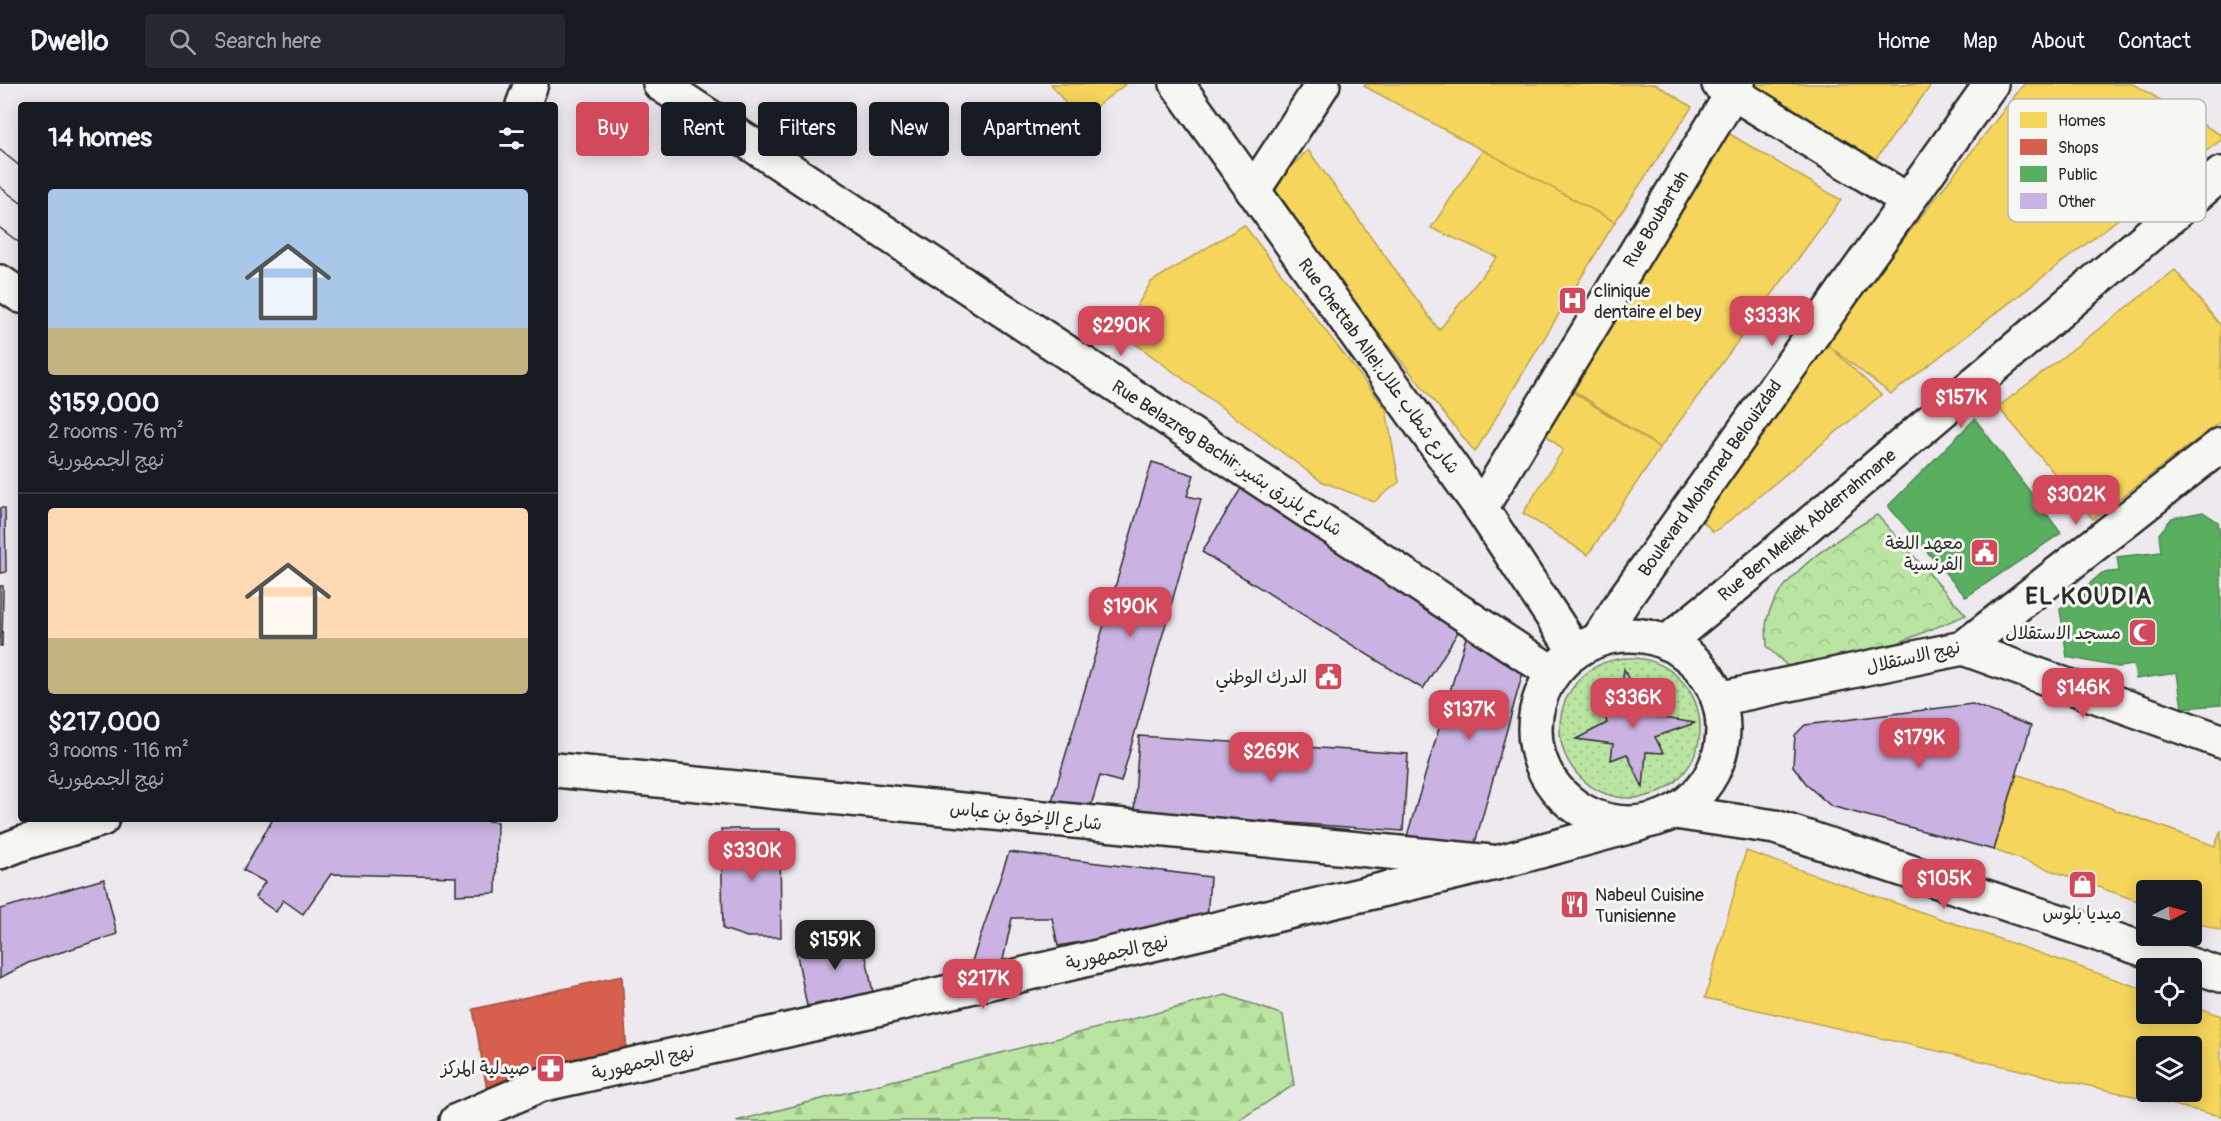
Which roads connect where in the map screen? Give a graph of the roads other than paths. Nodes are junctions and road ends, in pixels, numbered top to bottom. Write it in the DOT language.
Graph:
graph roads {
  1 [pos="531,84"];
  2 [pos="660,84"];
  3 [pos="1323,84"];
  4 [pos="1991,84"];
  5 [pos="1730,87"];
  6 [pos="1192,92"];
  7 [pos="524,102"];
  8 [pos="2221,174"];
  9 [pos="2206,187"];
  10 [pos="1253,191"];
  11 [pos="1907,200"];
  12 [pos="2165,222"];
  13 [pos="0,282"];
  14 [pos="18,294"];
  15 [pos="2221,445"];
  16 [pos="1481,508"];
  17 [pos="1666,643"];
  18 [pos="1963,648"];
  19 [pos="1575,655"];
  20 [pos="1718,699"];
  21 [pos="2221,741"];
  22 [pos="558,770"];
  23 [pos="1675,812"];
  24 [pos="92,822"];
  25 [pos="1639,824"];
  26 [pos="0,852"];
  27 [pos="1496,863"];
  28 [pos="2221,975"];
  29 [pos="458,1121"];
  1 -- 7 [label="street"];
  2 -- 19 [label="street, Rue Belazreg Bachir;شارع بلزرق بشير"];
  3 -- 10 [label="street"];
  4 -- 11 [label="street, Boulevard Mohamed Belouizdad"];
  5 -- 11 [label="street"];
  5 -- 16 [label="street, Rue Boubartah"];
  6 -- 10 [label="street, Rue Chettab Allel;شارع شطاب علال"];
  8 -- 9 [label="street, Rue Ben Meliek Abderrahmane"];
  10 -- 16 [label="street, Rue Chettab Allel;شارع شطاب علال"];
  11 -- 19 [label="street, Boulevard Mohamed Belouizdad"];
  12 -- 17 [label="street, Rue Ben Meliek Abderrahmane"];
  13 -- 14 [label="street"];
  15 -- 18 [label="street, نهج الاستقلال"];
  16 -- 19 [label="street, Rue Chettab Allel;شارع شطاب علال"];
  17 -- 19 [label="street"];
  17 -- 20 [label="street"];
  18 -- 20 [label="street, نهج الاستقلال"];
  18 -- 21 [label="street"];
  19 -- 25 [label="street"];
  20 -- 23 [label="street"];
  22 -- 27 [label="street, شارع الإخوة بن عباس"];
  23 -- 25 [label="street"];
  23 -- 28 [label="street"];
  24 -- 26 [label="street"];
  25 -- 27 [label="street, نهج الجمهورية"];
  27 -- 29 [label="street, نهج الجمهورية"];
}
